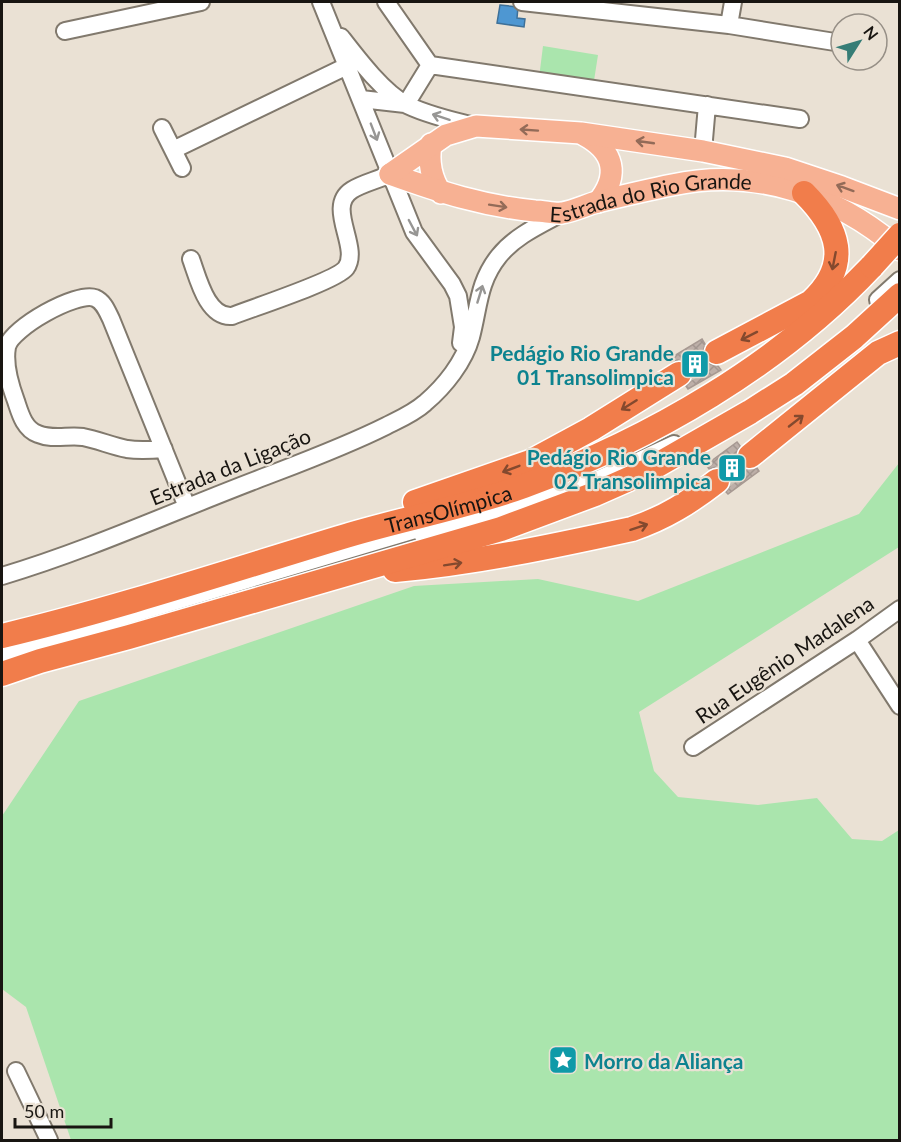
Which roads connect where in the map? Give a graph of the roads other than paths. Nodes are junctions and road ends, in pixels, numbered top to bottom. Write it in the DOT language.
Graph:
graph roads {
  1 [pos="201,2"];
  2 [pos="321,2"];
  3 [pos="386,2"];
  4 [pos="522,2"];
  5 [pos="733,2"];
  6 [pos="328,20"];
  7 [pos="729,25"];
  8 [pos="65,32"];
  9 [pos="829,41"];
  10 [pos="430,65"];
  11 [pos="347,66"];
  12 [pos="361,99"];
  13 [pos="406,104"];
  14 [pos="707,105"];
  15 [pos="801,119"];
  16 [pos="476,126"];
  17 [pos="162,128"];
  18 [pos="581,133"];
  19 [pos="431,144"];
  20 [pos="173,150"];
  21 [pos="703,151"];
  22 [pos="182,168"];
  23 [pos="390,174"];
  24 [pos="441,193"];
  25 [pos="804,193"];
  26 [pos="598,202"];
  27 [pos="900,209"];
  28 [pos="562,213"];
  29 [pos="900,235"];
  30 [pos="900,251"];
  31 [pos="191,259"];
  32 [pos="877,269"];
  33 [pos="898,286"];
  34 [pos="900,343"];
  35 [pos="717,352"];
  36 [pos="457,369"];
  37 [pos="679,374"];
  38 [pos="164,449"];
  39 [pos="750,456"];
  40 [pos="717,482"];
  41 [pos="187,507"];
  42 [pos="369,529"];
  43 [pos="352,571"];
  44 [pos="2,576"];
  45 [pos="900,609"];
  46 [pos="2,636"];
  47 [pos="857,640"];
  48 [pos="2,653"];
  49 [pos="2,659"];
  50 [pos="2,674"];
  51 [pos="900,706"];
  52 [pos="693,747"];
  53 [pos="16,1071"];
  54 [pos="49,1140"];
  1 -- 8 [label="street"];
  2 -- 6 [label="street, Estrada do Rio Grande"];
  3 -- 10 [label="street"];
  4 -- 7 [label="street"];
  5 -- 7 [label="street"];
  6 -- 11 [label="street, Estrada do Rio Grande"];
  6 -- 13 [label="street, Estrada do Rio Grande"];
  7 -- 9 [label="street"];
  10 -- 13 [label="street"];
  10 -- 14 [label="street"];
  11 -- 12 [label="street, Estrada do Rio Grande"];
  11 -- 20 [label="street"];
  12 -- 13 [label="street"];
  12 -- 23 [label="street, Estrada do Rio Grande, one-way"];
  16 -- 13 [label="street, Estrada do Rio Grande, one-way"];
  14 -- 15 [label="street"];
  14 -- 21 [label="street"];
  18 -- 16 [label="main road, Estrada do Rio Grande, one-way"];
  16 -- 19 [label="main road, Estrada do Rio Grande"];
  17 -- 20 [label="street"];
  21 -- 18 [label="main road, Estrada do Rio Grande, one-way"];
  18 -- 26 [label="main road"];
  19 -- 23 [label="main road, Estrada do Rio Grande"];
  19 -- 24 [label="main road"];
  20 -- 22 [label="street"];
  27 -- 21 [label="main road, Estrada do Rio Grande, one-way"];
  23 -- 24 [label="main road, Estrada do Rio Grande"];
  23 -- 31 [label="street"];
  23 -- 36 [label="street, one-way"];
  24 -- 28 [label="main road, Estrada do Rio Grande, one-way"];
  25 -- 26 [label="main road, Estrada do Rio Grande"];
  25 -- 30 [label="main road, Estrada do Rio Grande"];
  25 -- 35 [label="highway, one-way"];
  26 -- 28 [label="main road, Estrada do Rio Grande"];
  36 -- 28 [label="street, Estrada da Ligação, one-way"];
  29 -- 32 [label="highway, TransOlímpica, bridge"];
  30 -- 32 [label="street, TransOlímpica"];
  32 -- 42 [label="highway, TransOlímpica"];
  32 -- 48 [label="street, TransOlímpica"];
  33 -- 43 [label="highway, TransOlímpica"];
  33 -- 49 [label="street, TransOlímpica"];
  39 -- 34 [label="highway, one-way"];
  36 -- 41 [label="street, Estrada da Ligação"];
  37 -- 42 [label="highway, one-way"];
  38 -- 38 [label="street"];
  38 -- 41 [label="street"];
  43 -- 40 [label="highway, one-way"];
  41 -- 44 [label="street, Estrada da Ligação"];
  42 -- 46 [label="highway, TransOlímpica"];
  43 -- 50 [label="highway, TransOlímpica"];
  45 -- 47 [label="street, Rua Eugênio Madalena"];
  47 -- 51 [label="street"];
  47 -- 52 [label="street, Rua Eugênio Madalena"];
  53 -- 54 [label="street"];
}
